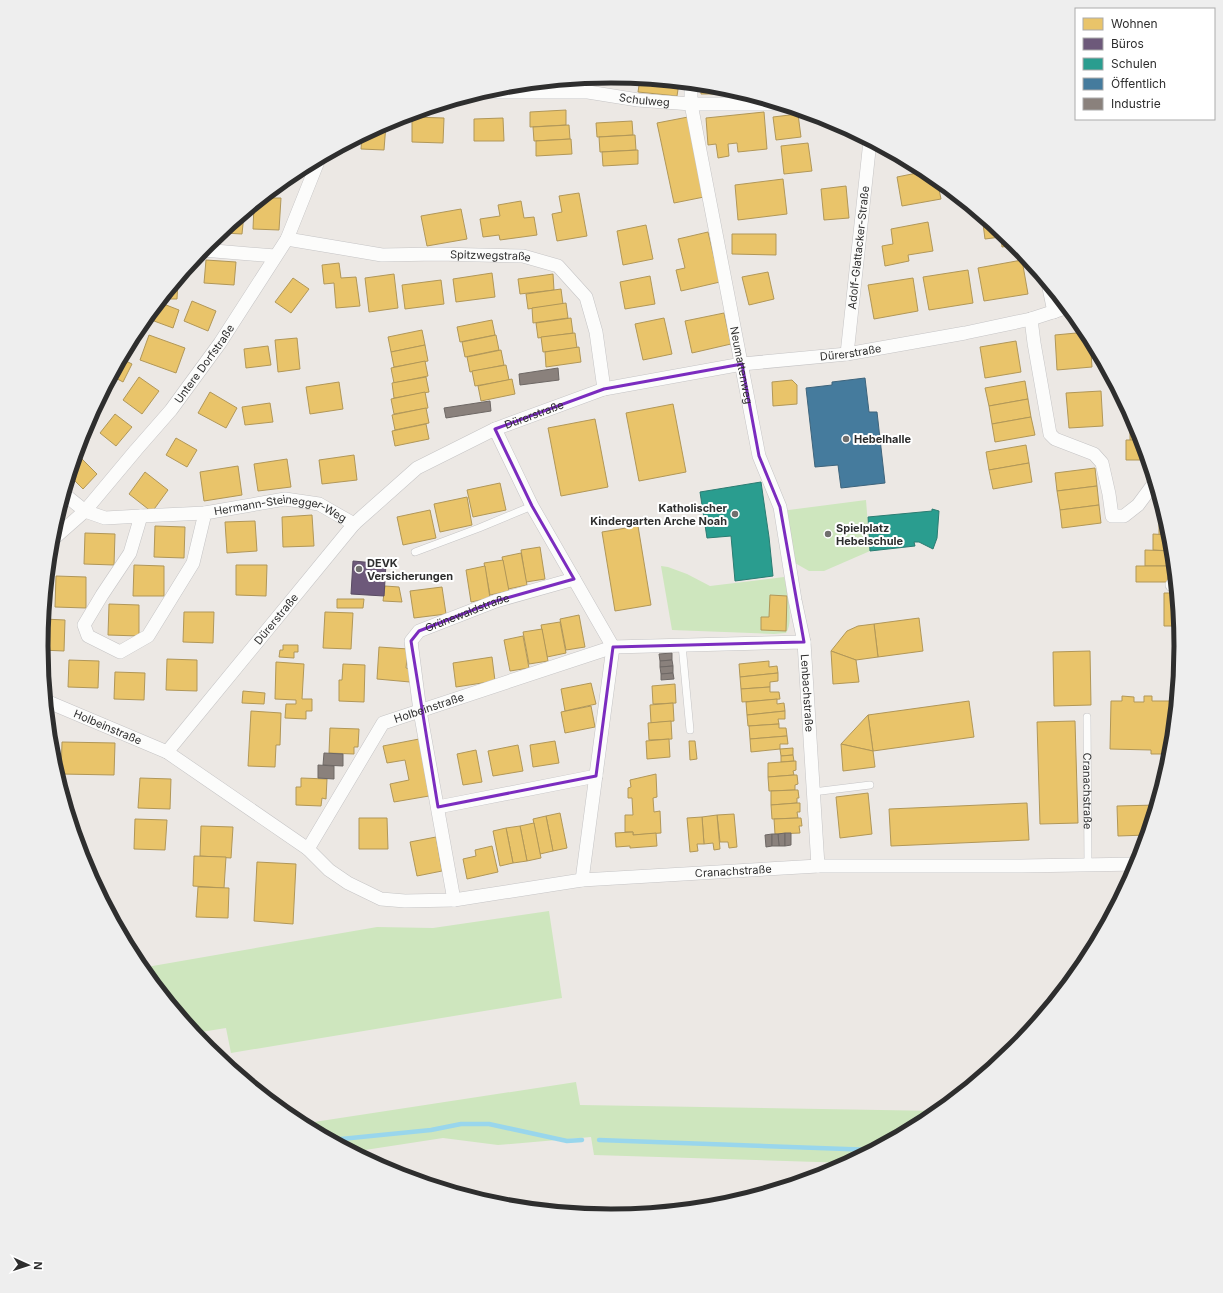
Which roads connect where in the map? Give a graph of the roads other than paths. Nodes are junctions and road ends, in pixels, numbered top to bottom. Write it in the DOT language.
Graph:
graph roads {
  1 [pos="691,89"];
  2 [pos="514,92"];
  3 [pos="691,104"];
  4 [pos="764,104"];
  5 [pos="870,146"];
  6 [pos="316,167"];
  7 [pos="287,239"];
  8 [pos="213,248"];
  9 [pos="275,256"];
  10 [pos="1050,292"];
  11 [pos="1063,309"];
  12 [pos="1054,312"];
  13 [pos="1031,319"];
  14 [pos="847,354"];
  15 [pos="742,364"];
  16 [pos="604,389"];
  17 [pos="495,429"];
  18 [pos="1152,487"];
  19 [pos="68,497"];
  20 [pos="532,506"];
  21 [pos="85,511"];
  22 [pos="205,513"];
  23 [pos="141,516"];
  24 [pos="354,524"];
  25 [pos="60,533"];
  26 [pos="416,552"];
  27 [pos="574,579"];
  28 [pos="804,642"];
  29 [pos="682,645"];
  30 [pos="613,647"];
  31 [pos="51,704"];
  32 [pos="420,711"];
  33 [pos="1087,717"];
  34 [pos="690,730"];
  35 [pos="167,752"];
  36 [pos="596,776"];
  37 [pos="870,785"];
  38 [pos="813,792"];
  39 [pos="438,807"];
  40 [pos="308,849"];
  41 [pos="1088,864"];
  42 [pos="1131,864"];
  43 [pos="818,866"];
  44 [pos="582,880"];
  45 [pos="381,899"];
  46 [pos="454,900"];
  1 -- 3 [label="street, Neumattenweg"];
  2 -- 3 [label="street, Schulweg"];
  3 -- 4 [label="street, Schulweg"];
  3 -- 15 [label="street, Neumattenweg"];
  5 -- 14 [label="street, Adolf-Glattacker-Straße"];
  6 -- 7 [label="street, Untere Dorfstraße"];
  7 -- 9 [label="street, Untere Dorfstraße"];
  7 -- 16 [label="street, Spitzwegstraße"];
  8 -- 9 [label="street"];
  9 -- 21 [label="street, Untere Dorfstraße"];
  10 -- 12 [label="street"];
  11 -- 12 [label="street, Dürerstraße"];
  12 -- 13 [label="street, Dürerstraße"];
  13 -- 14 [label="street, Dürerstraße"];
  13 -- 18 [label="street"];
  14 -- 15 [label="street, Dürerstraße"];
  15 -- 16 [label="street, Dürerstraße"];
  15 -- 28 [label="street, Neumattenweg"];
  16 -- 17 [label="street, Dürerstraße"];
  17 -- 20 [label="street"];
  17 -- 24 [label="street, Dürerstraße"];
  19 -- 21 [label="street, Hermann-Steinegger-Weg"];
  20 -- 26 [label="lane"];
  20 -- 27 [label="street"];
  21 -- 23 [label="street, Hermann-Steinegger-Weg"];
  21 -- 25 [label="street, Untere Dorfstraße"];
  22 -- 23 [label="street, Hermann-Steinegger-Weg"];
  22 -- 23 [label="street, Hermann-Steinegger-Weg"];
  22 -- 24 [label="street, Hermann-Steinegger-Weg"];
  24 -- 35 [label="street, Dürerstraße"];
  27 -- 30 [label="street"];
  27 -- 32 [label="street, Grünewaldstraße"];
  28 -- 29 [label="street, Lenbachstraße"];
  28 -- 38 [label="street, Lenbachstraße"];
  29 -- 30 [label="street, Lenbachstraße"];
  29 -- 34 [label="lane"];
  30 -- 32 [label="street, Holbeinstraße"];
  30 -- 36 [label="street"];
  31 -- 35 [label="street, Holbeinstraße"];
  32 -- 39 [label="street, Grünewaldstraße"];
  32 -- 40 [label="street, Holbeinstraße"];
  33 -- 41 [label="lane, Cranachstraße"];
  35 -- 40 [label="street, Holbeinstraße"];
  36 -- 39 [label="street"];
  36 -- 44 [label="street"];
  37 -- 38 [label="lane"];
  38 -- 43 [label="street, Lenbachstraße"];
  39 -- 46 [label="street, Grünewaldstraße"];
  40 -- 45 [label="street, Holbeinstraße"];
  41 -- 42 [label="street, Cranachstraße"];
  41 -- 43 [label="street, Cranachstraße"];
  43 -- 44 [label="street, Cranachstraße"];
  44 -- 46 [label="street, Cranachstraße"];
  45 -- 46 [label="street, Cranachstraße"];
}
